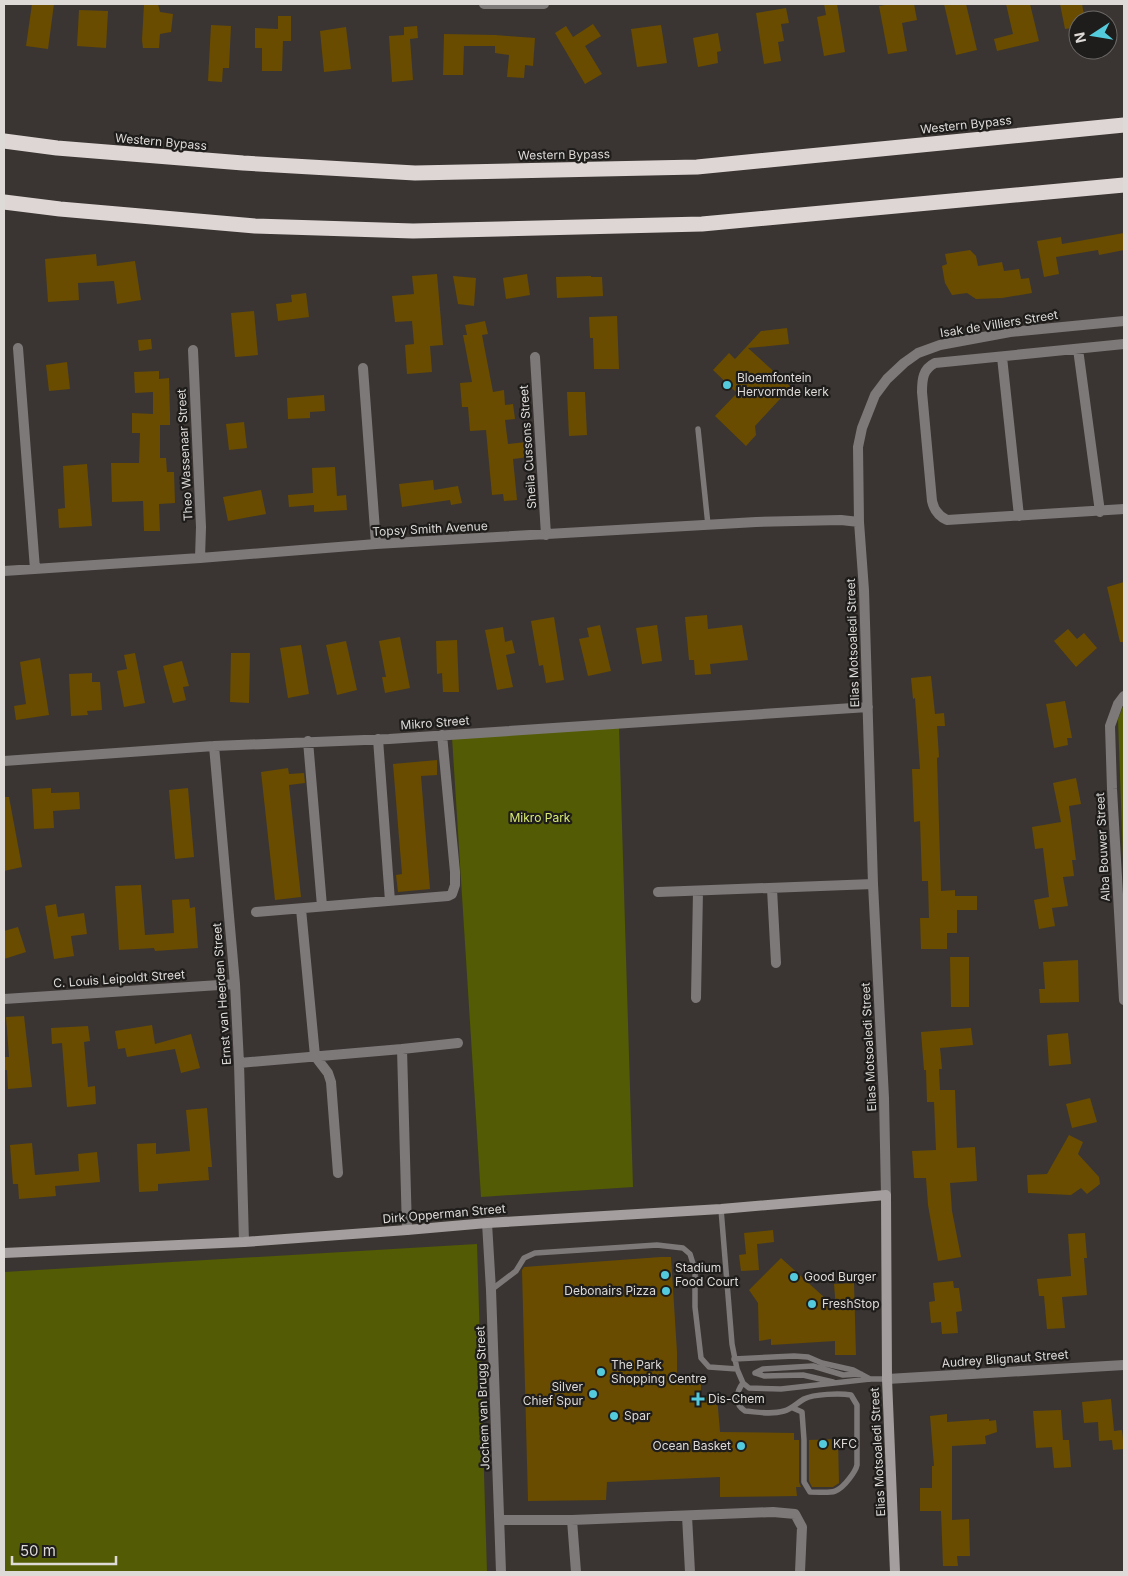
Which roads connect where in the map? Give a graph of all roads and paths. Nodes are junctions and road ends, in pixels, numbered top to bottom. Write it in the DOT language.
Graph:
graph roads {
  1 [pos="484,4"];
  2 [pos="544,4"];
  3 [pos="1124,124"];
  4 [pos="4,141"];
  5 [pos="1124,185"];
  6 [pos="4,202"];
  7 [pos="1124,321"];
  8 [pos="1124,344"];
  9 [pos="18,348"];
  10 [pos="1078,349"];
  11 [pos="193,350"];
  12 [pos="1002,357"];
  13 [pos="535,358"];
  14 [pos="364,368"];
  15 [pos="698,429"];
  16 [pos="1124,509"];
  17 [pos="1100,512"];
  18 [pos="1020,516"];
  19 [pos="859,522"];
  20 [pos="708,525"];
  21 [pos="546,535"];
  22 [pos="376,544"];
  23 [pos="200,558"];
  24 [pos="35,569"];
  25 [pos="4,571"];
  26 [pos="1124,696"];
  27 [pos="868,707"];
  28 [pos="442,735"];
  29 [pos="378,740"];
  30 [pos="308,741"];
  31 [pos="214,746"];
  32 [pos="4,761"];
  33 [pos="874,884"];
  34 [pos="772,889"];
  35 [pos="698,891"];
  36 [pos="658,892"];
  37 [pos="390,901"];
  38 [pos="322,906"];
  39 [pos="302,909"];
  40 [pos="256,912"];
  41 [pos="776,963"];
  42 [pos="235,984"];
  43 [pos="696,998"];
  44 [pos="4,999"];
  45 [pos="1124,1000"];
  46 [pos="458,1044"];
  47 [pos="402,1049"];
  48 [pos="315,1056"];
  49 [pos="239,1063"];
  50 [pos="338,1173"];
  51 [pos="886,1195"];
  52 [pos="721,1209"];
  53 [pos="487,1223"];
  54 [pos="408,1230"];
  55 [pos="244,1242"];
  56 [pos="4,1253"];
  57 [pos="491,1290"];
  58 [pos="734,1359"];
  59 [pos="1124,1364"];
  60 [pos="736,1369"];
  61 [pos="870,1379"];
  62 [pos="887,1379"];
  63 [pos="743,1383"];
  64 [pos="835,1383"];
  65 [pos="793,1408"];
  66 [pos="687,1516"];
  67 [pos="500,1520"];
  68 [pos="572,1520"];
  69 [pos="501,1572"];
  70 [pos="576,1572"];
  71 [pos="690,1572"];
  72 [pos="800,1572"];
  73 [pos="895,1572"];
  1 -- 2 [label="street"];
  3 -- 4 [label="highway, Western Bypass"];
  5 -- 6 [label="highway"];
  7 -- 19 [label="street, Isak de Villiers Street"];
  8 -- 10 [label="street"];
  9 -- 24 [label="street"];
  10 -- 12 [label="street"];
  10 -- 17 [label="street"];
  11 -- 23 [label="street, Theo Wassenaar Street"];
  12 -- 18 [label="street"];
  12 -- 18 [label="street"];
  13 -- 21 [label="street, Sheila Cussons Street"];
  14 -- 22 [label="street"];
  15 -- 20 [label="lane"];
  16 -- 17 [label="street"];
  17 -- 18 [label="street"];
  19 -- 20 [label="street, Topsy Smith Avenue"];
  19 -- 27 [label="street, Elias Motsoaledi Street"];
  20 -- 21 [label="street, Topsy Smith Avenue"];
  21 -- 22 [label="street, Topsy Smith Avenue"];
  22 -- 23 [label="street, Topsy Smith Avenue"];
  23 -- 24 [label="street, Topsy Smith Avenue"];
  24 -- 25 [label="street, Topsy Smith Avenue"];
  26 -- 45 [label="street, Alba Bouwer Street"];
  27 -- 28 [label="street, Mikro Street"];
  27 -- 33 [label="street, Elias Motsoaledi Street"];
  28 -- 29 [label="street, Mikro Street"];
  28 -- 37 [label="street"];
  29 -- 30 [label="street, Mikro Street"];
  29 -- 37 [label="street"];
  30 -- 31 [label="street, Mikro Street"];
  30 -- 38 [label="street"];
  31 -- 32 [label="street, Mikro Street"];
  31 -- 42 [label="street, Ernst van Heerden Street"];
  33 -- 34 [label="street"];
  33 -- 51 [label="street, Elias Motsoaledi Street"];
  34 -- 35 [label="street"];
  34 -- 41 [label="street"];
  35 -- 36 [label="street"];
  35 -- 43 [label="street"];
  37 -- 38 [label="street"];
  38 -- 39 [label="street"];
  39 -- 40 [label="street"];
  39 -- 48 [label="street"];
  42 -- 44 [label="street, C. Louis Leipoldt Street"];
  42 -- 49 [label="street, Ernst van Heerden Street"];
  46 -- 47 [label="street"];
  47 -- 48 [label="street"];
  47 -- 54 [label="street"];
  48 -- 49 [label="street"];
  48 -- 50 [label="street"];
  49 -- 55 [label="street, Ernst van Heerden Street"];
  51 -- 52 [label="street, Dirk Opperman Street"];
  51 -- 62 [label="street, Elias Motsoaledi Street"];
  52 -- 53 [label="street, Dirk Opperman Street"];
  52 -- 58 [label="lane"];
  53 -- 54 [label="street, Dirk Opperman Street"];
  53 -- 57 [label="street, Jochem van Brugg Street"];
  54 -- 55 [label="street, Dirk Opperman Street"];
  55 -- 56 [label="street, Dirk Opperman Street"];
  57 -- 60 [label="lane"];
  57 -- 67 [label="street, Jochem van Brugg Street"];
  58 -- 60 [label="lane"];
  58 -- 61 [label="lane"];
  59 -- 62 [label="street, Audrey Blignaut Street"];
  60 -- 63 [label="lane"];
  61 -- 62 [label="lane"];
  61 -- 64 [label="lane"];
  61 -- 64 [label="lane"];
  62 -- 73 [label="street, Elias Motsoaledi Street"];
  63 -- 64 [label="lane"];
  63 -- 65 [label="lane"];
  65 -- 65 [label="lane"];
  66 -- 68 [label="street"];
  66 -- 71 [label="street"];
  66 -- 72 [label="street"];
  67 -- 68 [label="street"];
  67 -- 69 [label="street, Jochem van Brugg Street"];
  68 -- 70 [label="street"];
}
